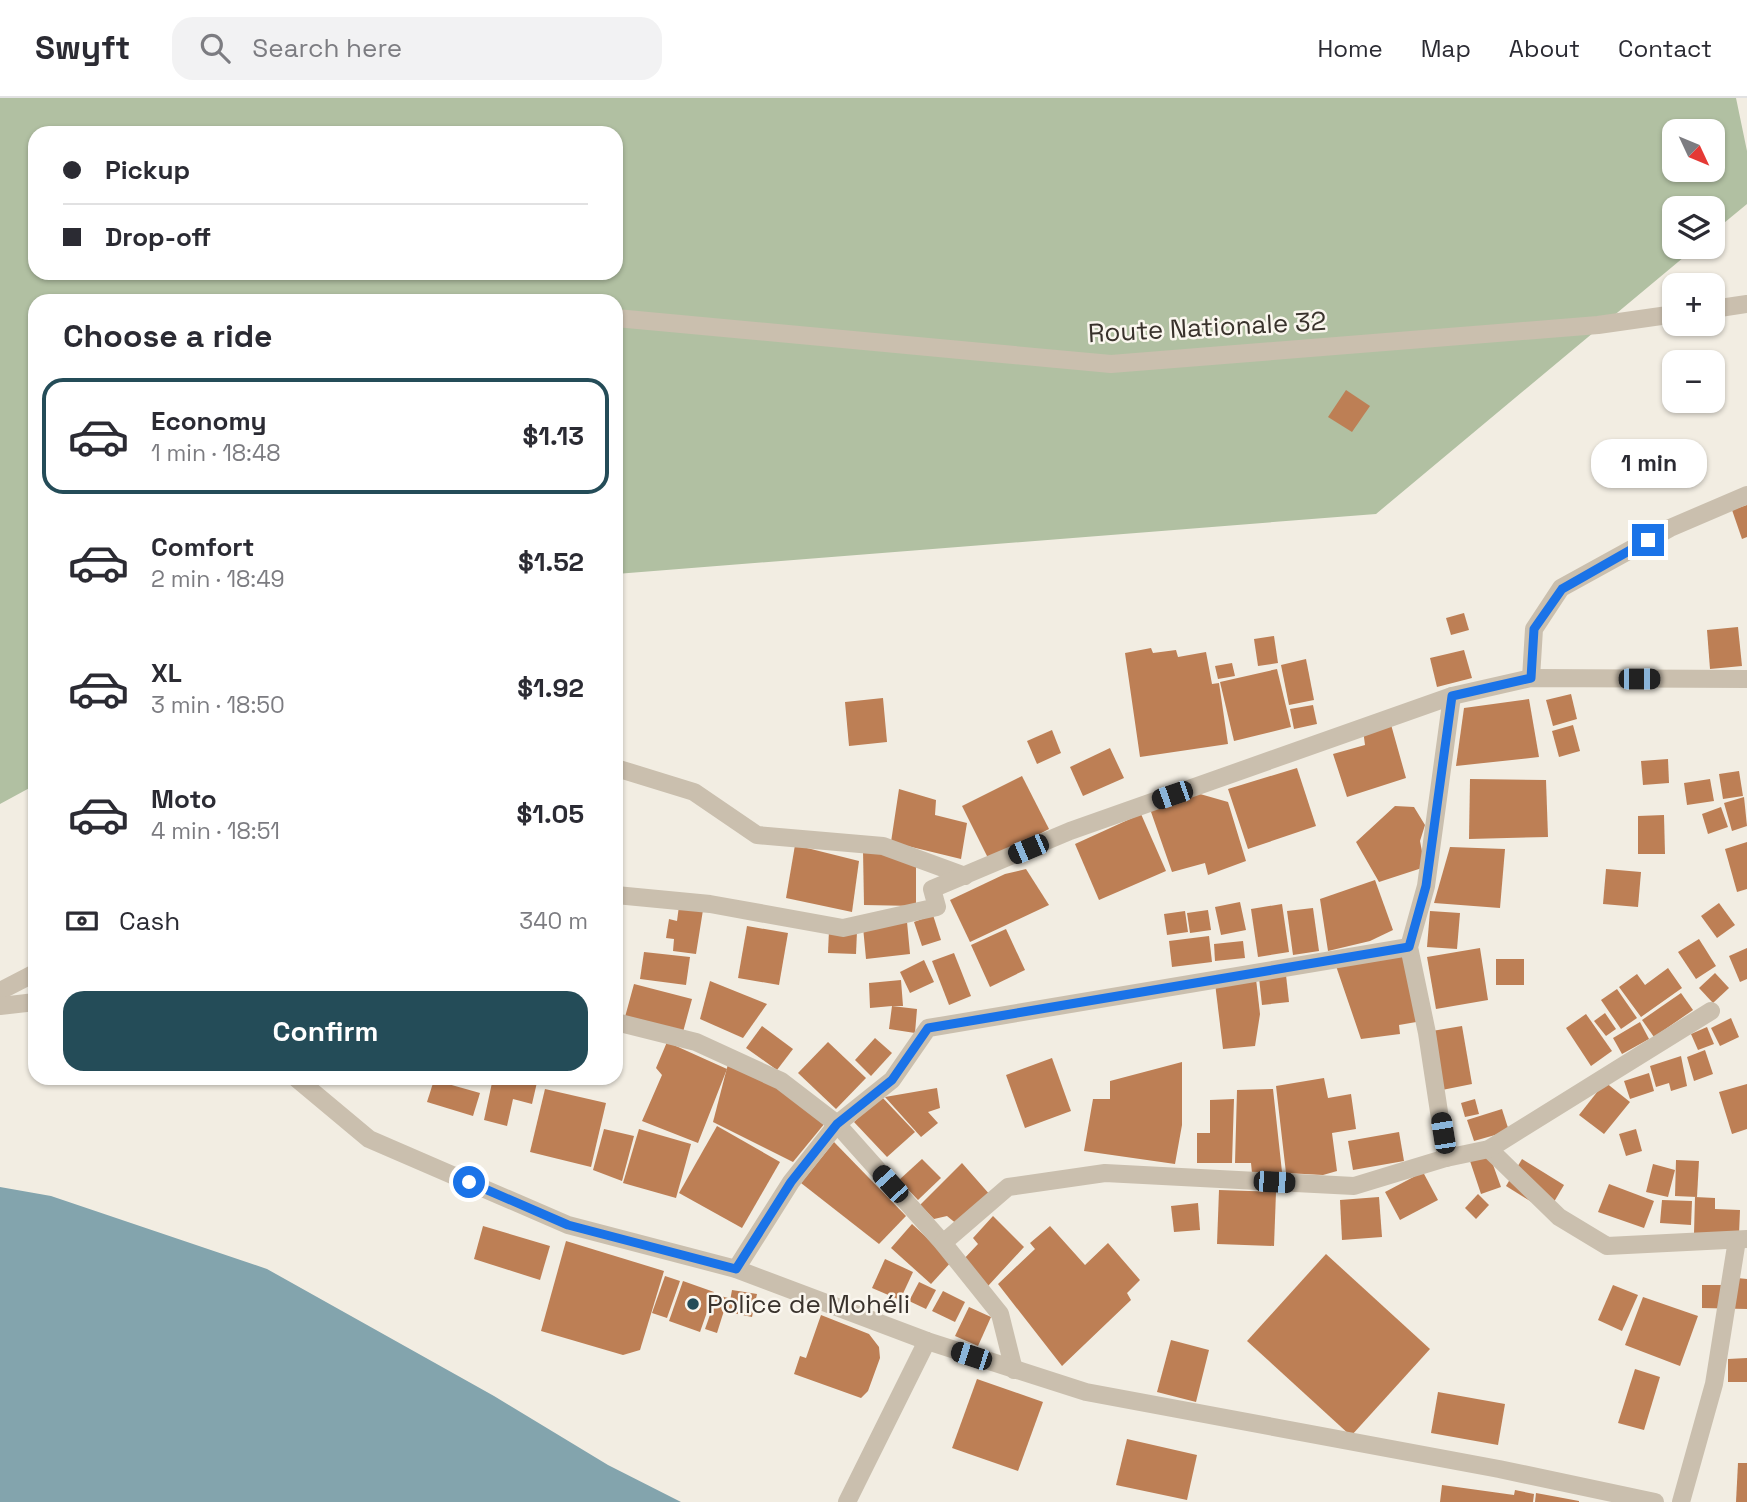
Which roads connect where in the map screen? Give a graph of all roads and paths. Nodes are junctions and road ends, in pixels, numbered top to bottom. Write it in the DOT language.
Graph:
graph roads {
  1 [pos="1747,304"];
  2 [pos="1725,307"];
  3 [pos="1662,316"];
  4 [pos="623,319"];
  5 [pos="1747,495"];
  6 [pos="1531,678"];
  7 [pos="1747,679"];
  8 [pos="1452,696"];
  9 [pos="623,770"];
  10 [pos="965,876"];
  11 [pos="623,896"];
  12 [pos="1409,947"];
  13 [pos="28,977"];
  14 [pos="0,991"];
  15 [pos="28,1003"];
  16 [pos="0,1006"];
  17 [pos="1711,1012"];
  18 [pos="623,1025"];
  19 [pos="304,1085"];
  20 [pos="837,1124"];
  21 [pos="1489,1149"];
  22 [pos="1446,1158"];
  23 [pos="1742,1240"];
  24 [pos="943,1243"];
  25 [pos="736,1269"];
  26 [pos="927,1341"];
  27 [pos="1014,1370"];
  28 [pos="847,1502"];
  29 [pos="1655,1502"];
  30 [pos="1681,1502"];
  1 -- 2 [label="street"];
  3 -- 4 [label="street, Route Nationale 32"];
  5 -- 6 [label="street"];
  6 -- 7 [label="street"];
  6 -- 8 [label="street"];
  8 -- 10 [label="street"];
  8 -- 12 [label="street"];
  9 -- 10 [label="street"];
  10 -- 11 [label="street"];
  12 -- 20 [label="street"];
  12 -- 22 [label="street"];
  13 -- 14 [label="street"];
  15 -- 16 [label="street"];
  17 -- 21 [label="street"];
  18 -- 20 [label="street"];
  19 -- 25 [label="street"];
  20 -- 24 [label="street"];
  20 -- 25 [label="street"];
  21 -- 22 [label="street"];
  21 -- 23 [label="street"];
  22 -- 24 [label="street"];
  23 -- 30 [label="street"];
  24 -- 27 [label="street"];
  25 -- 26 [label="street"];
  26 -- 27 [label="street"];
  26 -- 28 [label="street"];
  27 -- 29 [label="street"];
}
